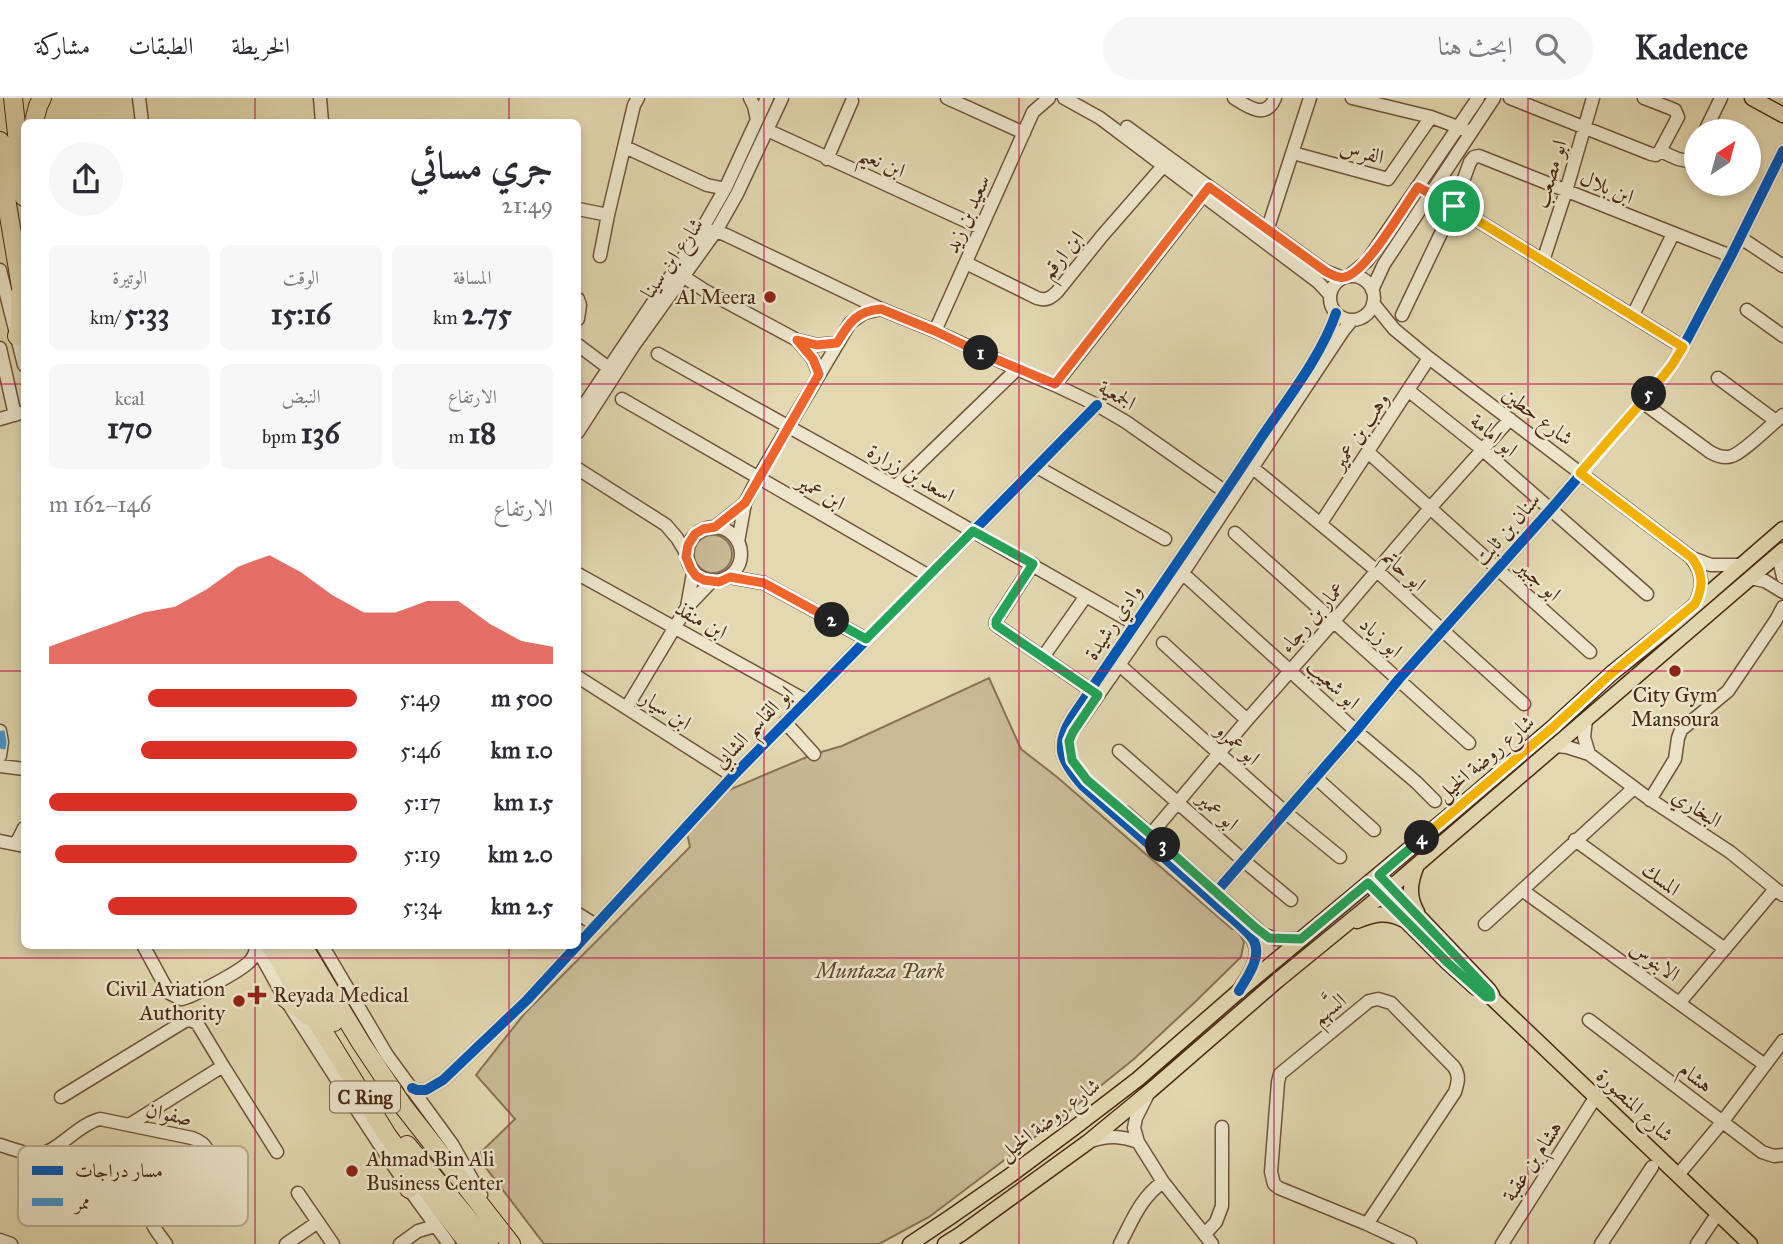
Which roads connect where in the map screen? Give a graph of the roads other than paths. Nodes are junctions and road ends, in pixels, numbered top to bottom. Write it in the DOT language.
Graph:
graph roads {
  1 [pos="13,98"];
  2 [pos="28,98"];
  3 [pos="42,98"];
  4 [pos="139,98"];
  5 [pos="320,98"];
  6 [pos="750,98"];
  7 [pos="767,98"];
  8 [pos="782,98"];
  9 [pos="792,98"];
  10 [pos="947,98"];
  11 [pos="1030,98"];
  12 [pos="1049,98"];
  13 [pos="1065,98"];
  14 [pos="1083,98"];
  15 [pos="1234,98"];
  16 [pos="1275,98"];
  17 [pos="1310,98"];
  18 [pos="1355,98"];
  19 [pos="1478,98"];
  20 [pos="1494,98"];
  21 [pos="1510,98"];
  22 [pos="1593,98"];
  23 [pos="1644,98"];
  24 [pos="1721,98"];
  25 [pos="1752,98"];
  26 [pos="635,100"];
  27 [pos="852,101"];
  28 [pos="1033,112"];
  29 [pos="1783,115"];
  30 [pos="1431,117"];
  31 [pos="32,119"];
  32 [pos="33,119"];
  33 [pos="142,119"];
  34 [pos="322,119"];
  35 [pos="1710,119"];
  36 [pos="765,124"];
  37 [pos="1584,128"];
  38 [pos="1465,129"];
  39 [pos="1024,133"];
  40 [pos="0,146"];
  41 [pos="625,147"];
  42 [pos="1660,151"];
  43 [pos="1783,151"];
  44 [pos="1293,153"];
  45 [pos="827,159"];
  46 [pos="1684,160"];
  47 [pos="1164,166"];
  48 [pos="21,170"];
  49 [pos="726,187"];
  50 [pos="1206,191"];
  51 [pos="1423,191"];
  52 [pos="1566,191"];
  53 [pos="1454,206"];
  54 [pos="581,210"];
  55 [pos="608,215"];
  56 [pos="981,228"];
  57 [pos="701,231"];
  58 [pos="716,231"];
  59 [pos="1673,234"];
  60 [pos="1266,235"];
  61 [pos="1741,238"];
  62 [pos="600,256"];
  63 [pos="1731,256"];
  64 [pos="1543,261"];
  65 [pos="966,263"];
  66 [pos="1783,267"];
  67 [pos="0,270"];
  68 [pos="678,273"];
  69 [pos="1346,277"];
  70 [pos="20,284"];
  71 [pos="21,289"];
  72 [pos="837,289"];
  73 [pos="1330,295"];
  74 [pos="1373,297"];
  75 [pos="881,309"];
  76 [pos="1747,310"];
  77 [pos="1336,313"];
  78 [pos="1402,315"];
  79 [pos="1633,315"];
  80 [pos="1356,319"];
  81 [pos="849,323"];
  82 [pos="1394,329"];
  83 [pos="935,331"];
  84 [pos="1783,336"];
  85 [pos="797,340"];
  86 [pos="6,342"];
  87 [pos="837,343"];
  88 [pos="581,347"];
  89 [pos="1683,347"];
  90 [pos="658,354"];
  91 [pos="1429,358"];
  92 [pos="21,361"];
  93 [pos="1017,369"];
  94 [pos="612,371"];
  95 [pos="819,374"];
  96 [pos="1718,378"];
  97 [pos="1055,384"];
  98 [pos="1409,391"];
  99 [pos="622,399"];
  100 [pos="1642,402"];
  101 [pos="1097,405"];
  102 [pos="581,410"];
  103 [pos="20,413"];
  104 [pos="1780,418"];
  105 [pos="0,419"];
  106 [pos="1510,419"];
  107 [pos="581,427"];
  108 [pos="788,427"];
  109 [pos="1482,450"];
  110 [pos="1369,453"];
  111 [pos="1249,465"];
  112 [pos="1037,467"];
  113 [pos="581,471"];
  114 [pos="1580,473"];
  115 [pos="758,478"];
  116 [pos="895,486"];
  117 [pos="1230,495"];
  118 [pos="745,503"];
  119 [pos="1431,507"];
  120 [pos="1550,509"];
  121 [pos="1321,523"];
  122 [pos="666,525"];
  123 [pos="709,528"];
  124 [pos="1783,529"];
  125 [pos="973,531"];
  126 [pos="1235,533"];
  127 [pos="1165,539"];
  128 [pos="740,548"];
  129 [pos="1780,552"];
  130 [pos="686,553"];
  131 [pos="1692,558"];
  132 [pos="1033,564"];
  133 [pos="1741,565"];
  134 [pos="1498,569"];
  135 [pos="1179,570"];
  136 [pos="1377,571"];
  137 [pos="693,573"];
  138 [pos="581,575"];
  139 [pos="929,576"];
  140 [pos="730,577"];
  141 [pos="1750,578"];
  142 [pos="1783,578"];
  143 [pos="711,582"];
  144 [pos="764,583"];
  145 [pos="1783,592"];
  146 [pos="1647,594"];
  147 [pos="1086,596"];
  148 [pos="1695,604"];
  149 [pos="687,607"];
  150 [pos="1783,607"];
  151 [pos="1780,617"];
  152 [pos="1334,621"];
  153 [pos="1139,626"];
  154 [pos="675,628"];
  155 [pos="1442,631"];
  156 [pos="866,639"];
  157 [pos="1163,643"];
  158 [pos="1590,652"];
  159 [pos="1042,657"];
  160 [pos="1116,661"];
  161 [pos="1290,671"];
  162 [pos="581,679"];
  163 [pos="1399,679"];
  164 [pos="1094,692"];
  165 [pos="805,701"];
  166 [pos="1524,704"];
  167 [pos="626,707"];
  168 [pos="1247,720"];
  169 [pos="1586,720"];
  170 [pos="785,722"];
  171 [pos="1356,731"];
  172 [pos="0,732"];
  173 [pos="1469,743"];
  174 [pos="1555,747"];
  175 [pos="1119,751"];
  176 [pos="1219,753"];
  177 [pos="814,754"];
  178 [pos="1589,754"];
  179 [pos="0,756"];
  180 [pos="0,766"];
  181 [pos="21,769"];
  182 [pos="733,776"];
  183 [pos="1315,777"];
  184 [pos="1634,788"];
  185 [pos="1649,799"];
  186 [pos="1435,801"];
  187 [pos="1178,802"];
  188 [pos="1285,812"];
  189 [pos="1374,830"];
  190 [pos="1148,838"];
  191 [pos="1575,840"];
  192 [pos="0,841"];
  193 [pos="20,845"];
  194 [pos="1340,857"];
  195 [pos="1244,861"];
  196 [pos="1417,865"];
  197 [pos="1374,879"];
  198 [pos="1522,890"];
  199 [pos="1386,891"];
  200 [pos="1779,892"];
  201 [pos="1213,896"];
  202 [pos="1291,900"];
  203 [pos="581,916"];
  204 [pos="1417,924"];
  205 [pos="1485,924"];
  206 [pos="596,925"];
  207 [pos="1343,928"];
  208 [pos="1301,939"];
  209 [pos="581,941"];
  210 [pos="145,949"];
  211 [pos="258,949"];
  212 [pos="261,949"];
  213 [pos="262,949"];
  214 [pos="289,949"];
  215 [pos="304,949"];
  216 [pos="324,949"];
  217 [pos="574,949"];
  218 [pos="1725,949"];
  219 [pos="244,967"];
  220 [pos="268,968"];
  221 [pos="1239,991"];
  222 [pos="284,997"];
  223 [pos="181,999"];
  224 [pos="1680,1002"];
  225 [pos="190,1020"];
  226 [pos="1589,1020"];
  227 [pos="317,1023"];
  228 [pos="1783,1041"];
  229 [pos="1765,1065"];
  230 [pos="223,1066"];
  231 [pos="443,1080"];
  232 [pos="412,1088"];
  233 [pos="1150,1091"];
  234 [pos="61,1097"];
  235 [pos="366,1098"];
  236 [pos="1595,1098"];
  237 [pos="403,1106"];
  238 [pos="428,1110"];
  239 [pos="1723,1121"];
  240 [pos="129,1125"];
  241 [pos="1222,1128"];
  242 [pos="387,1135"];
  243 [pos="1088,1142"];
  244 [pos="1138,1142"];
  245 [pos="0,1145"];
  246 [pos="55,1146"];
  247 [pos="206,1146"];
  248 [pos="18,1149"];
  249 [pos="276,1152"];
  250 [pos="1782,1158"];
  251 [pos="1652,1167"];
  252 [pos="1678,1175"];
  253 [pos="1163,1182"];
  254 [pos="409,1189"];
  255 [pos="298,1194"];
  256 [pos="426,1213"];
  257 [pos="1718,1213"];
  258 [pos="318,1222"];
  259 [pos="1367,1224"];
  260 [pos="154,1226"];
  261 [pos="435,1226"];
  262 [pos="418,1230"];
  263 [pos="1208,1239"];
  264 [pos="0,1240"];
  265 [pos="502,1241"];
  266 [pos="11,1244"];
  267 [pos="166,1244"];
  268 [pos="286,1244"];
  269 [pos="333,1244"];
  270 [pos="400,1244"];
  271 [pos="449,1244"];
  272 [pos="469,1244"];
  273 [pos="910,1244"];
  274 [pos="945,1244"];
  275 [pos="1120,1244"];
  276 [pos="1410,1244"];
  277 [pos="1502,1244"];
  278 [pos="1601,1244"];
  279 [pos="1697,1244"];
  280 [pos="1750,1244"];
  1 -- 48 [label="highway"];
  2 -- 31 [label="highway"];
  3 -- 32 [label="highway"];
  4 -- 33 [label="street"];
  5 -- 34 [label="street"];
  6 -- 36 [label="street"];
  7 -- 36 [label="street, شارع ابن سينا"];
  8 -- 36 [label="street, شارع ابن سينا"];
  9 -- 36 [label="street"];
  10 -- 39 [label="street"];
  11 -- 28 [label="street"];
  12 -- 28 [label="street, سعيد بن زيد"];
  13 -- 47 [label="street"];
  14 -- 50 [label="street"];
  15 -- 16 [label="street"];
  17 -- 44 [label="street"];
  18 -- 30 [label="street"];
  19 -- 38 [label="street"];
  20 -- 38 [label="street"];
  21 -- 37 [label="street"];
  22 -- 37 [label="street, ابو مصعب"];
  23 -- 42 [label="street"];
  24 -- 35 [label="street"];
  25 -- 29 [label="main road"];
  26 -- 41 [label="street"];
  27 -- 45 [label="street"];
  28 -- 39 [label="street, سعيد بن زيد"];
  30 -- 38 [label="street"];
  30 -- 44 [label="street, الفرس"];
  36 -- 45 [label="street, ابن نعيم"];
  36 -- 49 [label="street, شارع ابن سينا"];
  36 -- 58 [label="street, شارع ابن سينا"];
  37 -- 42 [label="street"];
  37 -- 52 [label="street, ابو مصعب"];
  38 -- 51 [label="street"];
  39 -- 56 [label="street, سعيد بن زيد"];
  40 -- 70 [label="highway"];
  41 -- 49 [label="street"];
  41 -- 55 [label="street"];
  42 -- 46 [label="street"];
  43 -- 61 [label="street, سنان بن ثابت"];
  44 -- 60 [label="street"];
  45 -- 56 [label="street, ابن نعيم"];
  47 -- 50 [label="street"];
  47 -- 65 [label="street, ابن ارقم"];
  49 -- 57 [label="street, شارع ابن سينا"];
  50 -- 60 [label="street"];
  50 -- 97 [label="street"];
  51 -- 53 [label="street"];
  51 -- 69 [label="street"];
  51 -- 74 [label="street"];
  52 -- 53 [label="street, ابن بلال"];
  52 -- 59 [label="street, ابن بلال"];
  52 -- 64 [label="street, ابو مصعب"];
  53 -- 64 [label="street"];
  53 -- 78 [label="street"];
  54 -- 55 [label="street"];
  55 -- 62 [label="street"];
  56 -- 65 [label="street, سعيد بن زيد"];
  57 -- 58 [label="street, الجمعية"];
  57 -- 68 [label="street, شارع ابن سينا"];
  58 -- 68 [label="street, شارع ابن سينا"];
  58 -- 72 [label="street, الجمعية"];
  59 -- 63 [label="street, ابن بلال"];
  59 -- 79 [label="street"];
  60 -- 69 [label="street"];
  60 -- 73 [label="street"];
  61 -- 63 [label="street, سنان بن ثابت"];
  61 -- 66 [label="street"];
  63 -- 89 [label="street, سنان بن ثابت"];
  64 -- 79 [label="street"];
  65 -- 83 [label="street, سعيد بن زيد"];
  67 -- 86 [label="street"];
  68 -- 85 [label="street"];
  68 -- 94 [label="street, شارع ابن سينا"];
  69 -- 73 [label="street"];
  69 -- 74 [label="street"];
  70 -- 71 [label="highway"];
  70 -- 86 [label="highway"];
  72 -- 75 [label="street, الجمعية"];
  72 -- 81 [label="street"];
  73 -- 77 [label="street"];
  74 -- 80 [label="street"];
  74 -- 82 [label="street, شارع حطين"];
  75 -- 81 [label="street"];
  75 -- 83 [label="street, الجمعية"];
  76 -- 84 [label="street"];
  77 -- 80 [label="street"];
  77 -- 111 [label="street, وادي رشيدة"];
  79 -- 89 [label="street"];
  80 -- 82 [label="street, شارع حطين"];
  80 -- 111 [label="street, وادي رشيدة"];
  81 -- 87 [label="street"];
  82 -- 91 [label="street, شارع حطين"];
  83 -- 93 [label="street, الجمعية"];
  85 -- 87 [label="street"];
  85 -- 95 [label="street"];
  86 -- 92 [label="street"];
  86 -- 103 [label="street"];
  87 -- 95 [label="street"];
  88 -- 94 [label="street"];
  89 -- 100 [label="street, سنان بن ثابت"];
  90 -- 108 [label="street, اسعد بن زرارة"];
  91 -- 98 [label="street, وهب بن عمير"];
  91 -- 106 [label="street, شارع حطين"];
  93 -- 97 [label="street, الجمعية"];
  93 -- 116 [label="street"];
  94 -- 102 [label="street, شارع ابن سينا"];
  94 -- 107 [label="street, شارع ابن سينا"];
  95 -- 108 [label="street"];
  96 -- 104 [label="street"];
  97 -- 101 [label="street, الجمعية"];
  98 -- 109 [label="street, ابو امامة"];
  98 -- 110 [label="street, وهب بن عمير"];
  99 -- 115 [label="street, ابن عمير"];
  100 -- 104 [label="street"];
  100 -- 114 [label="street, سنان بن ثابت"];
  101 -- 112 [label="street, ابو القاسم الشابي"];
  101 -- 117 [label="street, الجمعية"];
  103 -- 105 [label="street"];
  106 -- 109 [label="street, عمار بن رجاء"];
  106 -- 114 [label="street, شارع حطين"];
  108 -- 115 [label="street"];
  108 -- 116 [label="street, اسعد بن زرارة"];
  109 -- 119 [label="street, عمار بن رجاء"];
  109 -- 120 [label="street, ابو امامة"];
  110 -- 119 [label="street, ابو جبير"];
  110 -- 121 [label="street, وهب بن عمير"];
  111 -- 117 [label="street, وادي رشيدة"];
  111 -- 121 [label="street, ابو حاتم"];
  112 -- 125 [label="street, ابو القاسم الشابي"];
  112 -- 127 [label="street"];
  113 -- 122 [label="street"];
  114 -- 120 [label="street, سنان بن ثابت"];
  114 -- 131 [label="street, شارع حطين"];
  115 -- 118 [label="street"];
  115 -- 139 [label="street, ابن عمير"];
  116 -- 125 [label="street, اسعد بن زرارة"];
  117 -- 135 [label="street, وادي رشيدة"];
  118 -- 123 [label="street"];
  118 -- 128 [label="street"];
  119 -- 134 [label="street, ابو جبير"];
  119 -- 136 [label="street, عمار بن رجاء"];
  120 -- 134 [label="street, سنان بن ثابت"];
  120 -- 146 [label="street, ابو امامة"];
  121 -- 136 [label="street, ابو حاتم"];
  122 -- 123 [label="street"];
  122 -- 130 [label="street"];
  123 -- 128 [label="street"];
  123 -- 130 [label="street"];
  124 -- 133 [label="main road, شارع روضة الخيل"];
  125 -- 132 [label="street, اسعد بن زرارة"];
  125 -- 139 [label="street, ابو القاسم الشابي"];
  126 -- 152 [label="street, ابو زياد"];
  128 -- 140 [label="street"];
  128 -- 144 [label="street"];
  129 -- 141 [label="main road, شارع روضة الخيل"];
  129 -- 142 [label="street"];
  130 -- 137 [label="street"];
  131 -- 133 [label="street, شارع حطين"];
  131 -- 148 [label="street"];
  132 -- 147 [label="street, اسعد بن زرارة"];
  132 -- 159 [label="street"];
  133 -- 148 [label="main road, شارع روضة الخيل"];
  134 -- 155 [label="street, سنان بن ثابت"];
  134 -- 158 [label="street, ابو جبير"];
  135 -- 153 [label="street, وادي رشيدة"];
  135 -- 161 [label="street, ابو شعيب"];
  136 -- 152 [label="street, عمار بن رجاء"];
  136 -- 155 [label="street, ابو حاتم"];
  137 -- 143 [label="street"];
  137 -- 149 [label="street"];
  138 -- 154 [label="street, ابن منقذ"];
  139 -- 156 [label="street, ابو القاسم الشابي"];
  140 -- 143 [label="street"];
  140 -- 144 [label="street"];
  141 -- 145 [label="street"];
  141 -- 169 [label="main road, شارع روضة الخيل"];
  143 -- 149 [label="street"];
  144 -- 156 [label="street"];
  147 -- 153 [label="street, اسعد بن زرارة"];
  147 -- 159 [label="street"];
  148 -- 197 [label="main road, شارع روضة الخيل"];
  149 -- 154 [label="street"];
  150 -- 151 [label="street"];
  151 -- 185 [label="street"];
  152 -- 161 [label="street, عمار بن رجاء"];
  152 -- 163 [label="street, ابو زياد"];
  153 -- 160 [label="street, وادي رشيدة"];
  154 -- 165 [label="street, ابن منقذ"];
  154 -- 167 [label="street"];
  155 -- 163 [label="street, سنان بن ثابت"];
  155 -- 166 [label="street, ابو حاتم"];
  156 -- 165 [label="street, ابو القاسم الشابي"];
  157 -- 168 [label="street"];
  159 -- 164 [label="street"];
  160 -- 164 [label="street, وادي رشيدة"];
  160 -- 176 [label="street, ابو عمرو"];
  161 -- 168 [label="street, عمار بن رجاء"];
  161 -- 171 [label="street, ابو شعيب"];
  162 -- 167 [label="street, ابن سيار"];
  163 -- 171 [label="street, سنان بن ثابت"];
  163 -- 173 [label="street, ابو زياد"];
  164 -- 190 [label="street, وادي رشيدة"];
  165 -- 170 [label="street, ابو القاسم الشابي"];
  167 -- 182 [label="street, ابن سيار"];
  168 -- 176 [label="street, عمار بن رجاء"];
  169 -- 174 [label="main road, شارع روضة الخيل"];
  169 -- 178 [label="street"];
  170 -- 177 [label="street, ابو القاسم الشابي"];
  170 -- 182 [label="street, ابو القاسم الشابي"];
  171 -- 183 [label="street, سنان بن ثابت"];
  171 -- 186 [label="street, ابو شعيب"];
  172 -- 179 [label="street"];
  174 -- 178 [label="street, البخاري"];
  174 -- 196 [label="main road, شارع روضة الخيل"];
  175 -- 187 [label="street, ابو عمير"];
  176 -- 187 [label="street, عمار بن رجاء"];
  176 -- 188 [label="street, ابو عمرو"];
  178 -- 184 [label="street, البخاري"];
  180 -- 181 [label="street"];
  182 -- 206 [label="street, ابو القاسم الشابي"];
  183 -- 188 [label="street, سنان بن ثابت"];
  183 -- 189 [label="street"];
  184 -- 185 [label="street, البخاري"];
  184 -- 191 [label="street"];
  185 -- 200 [label="street, البخاري"];
  187 -- 190 [label="street, عمار بن رجاء"];
  187 -- 195 [label="street, ابو عمير"];
  188 -- 194 [label="street, ابو عمرو"];
  188 -- 195 [label="street, سنان بن ثابت"];
  190 -- 201 [label="street, وادي رشيدة"];
  191 -- 198 [label="street"];
  191 -- 218 [label="street, المسك"];
  192 -- 193 [label="street"];
  195 -- 201 [label="street, سنان بن ثابت"];
  195 -- 202 [label="street, ابو عمير"];
  196 -- 199 [label="main road, شارع روضة الخيل"];
  196 -- 204 [label="main road"];
  197 -- 199 [label="main road, شارع المنصورة"];
  197 -- 208 [label="main road, شارع روضة الخيل"];
  198 -- 205 [label="street"];
  198 -- 224 [label="street, الابنوس"];
  199 -- 204 [label="main road, شارع المنصورة"];
  199 -- 207 [label="main road, شارع روضة الخيل"];
  200 -- 218 [label="street"];
  201 -- 208 [label="street, وادي رشيدة"];
  201 -- 221 [label="street, وادي رشيدة"];
  203 -- 206 [label="street"];
  204 -- 207 [label="main road"];
  204 -- 236 [label="main road, شارع المنصورة"];
  206 -- 209 [label="street, ابو القاسم الشابي"];
  207 -- 233 [label="main road, شارع روضة الخيل"];
  208 -- 221 [label="main road, شارع روضة الخيل"];
  210 -- 223 [label="street"];
  211 -- 219 [label="street"];
  212 -- 220 [label="street"];
  213 -- 227 [label="highway, C Ring"];
  214 -- 237 [label="highway"];
  215 -- 237 [label="highway, C Ring"];
  216 -- 232 [label="street"];
  217 -- 231 [label="street, ابو القاسم الشابي"];
  218 -- 224 [label="street"];
  219 -- 220 [label="street"];
  219 -- 223 [label="street"];
  220 -- 222 [label="street"];
  221 -- 273 [label="main road, شارع روضة الخيل"];
  222 -- 227 [label="highway"];
  222 -- 254 [label="street"];
  223 -- 225 [label="street"];
  224 -- 229 [label="street, الابنوس"];
  225 -- 230 [label="street"];
  225 -- 234 [label="street"];
  226 -- 239 [label="street, هشام"];
  227 -- 235 [label="highway, C Ring"];
  228 -- 229 [label="street"];
  229 -- 239 [label="street"];
  230 -- 240 [label="street"];
  230 -- 249 [label="street"];
  231 -- 232 [label="street"];
  231 -- 238 [label="street"];
  232 -- 238 [label="street"];
  233 -- 243 [label="main road, شارع روضة الخيل"];
  233 -- 244 [label="street"];
  235 -- 242 [label="highway, C Ring"];
  235 -- 265 [label="highway"];
  236 -- 252 [label="main road, شارع المنصورة"];
  236 -- 277 [label="street, هشام بن عقبة"];
  237 -- 265 [label="highway, C Ring"];
  238 -- 265 [label="street"];
  239 -- 250 [label="street, هشام"];
  239 -- 252 [label="street"];
  240 -- 246 [label="street, صفوان"];
  240 -- 247 [label="street, صفوان"];
  241 -- 263 [label="street"];
  242 -- 254 [label="highway"];
  242 -- 272 [label="highway, C Ring"];
  243 -- 244 [label="street"];
  243 -- 274 [label="main road, شارع روضة الخيل"];
  244 -- 253 [label="street"];
  245 -- 248 [label="street, صفوان"];
  251 -- 278 [label="street"];
  252 -- 257 [label="main road, شارع المنصورة"];
  253 -- 263 [label="street"];
  253 -- 275 [label="street"];
  254 -- 256 [label="street"];
  255 -- 258 [label="street"];
  256 -- 261 [label="street"];
  256 -- 262 [label="street"];
  257 -- 279 [label="street"];
  257 -- 280 [label="main road, شارع المنصورة"];
  258 -- 268 [label="street"];
  258 -- 269 [label="street"];
  259 -- 259 [label="street, السَّهم"];
  259 -- 276 [label="street, السَّهم"];
  260 -- 267 [label="street, صفوان"];
  261 -- 262 [label="street"];
  261 -- 271 [label="street"];
  262 -- 270 [label="street"];
  264 -- 266 [label="street"];
}
